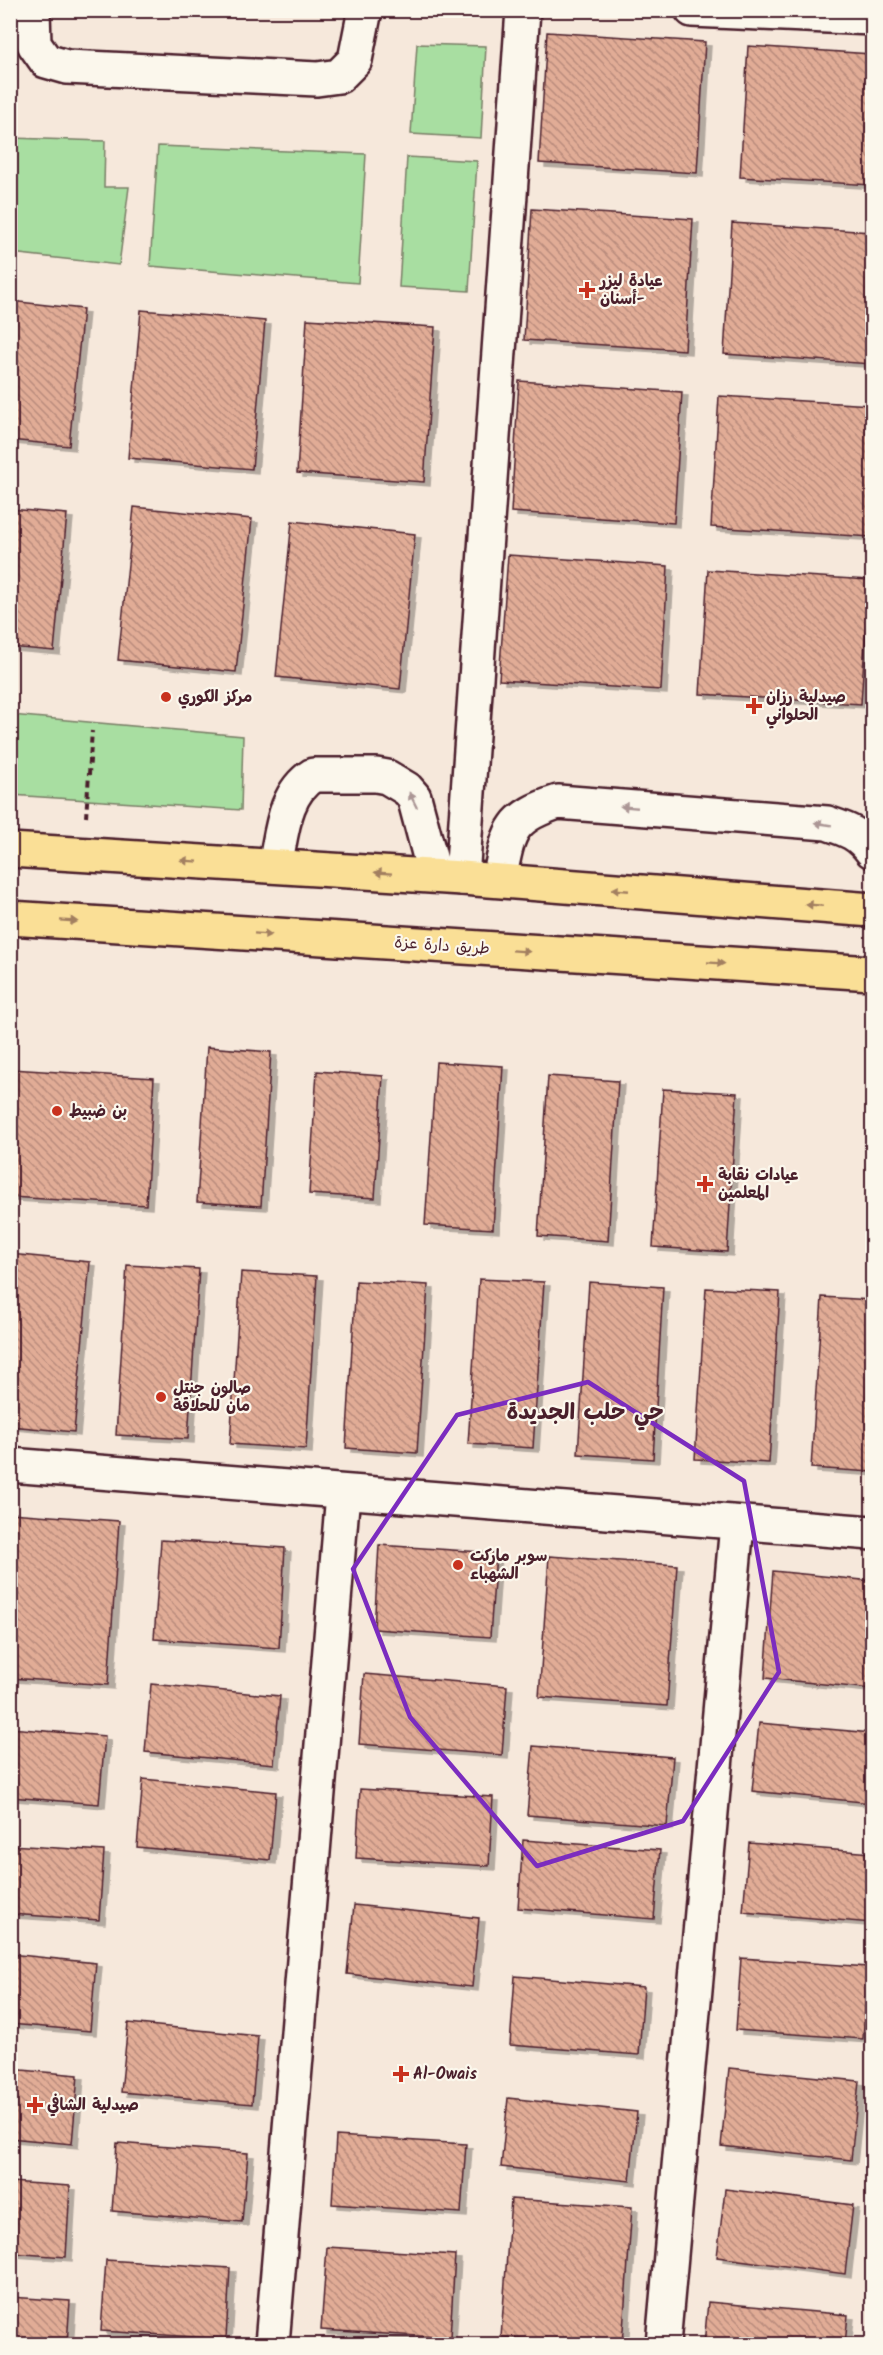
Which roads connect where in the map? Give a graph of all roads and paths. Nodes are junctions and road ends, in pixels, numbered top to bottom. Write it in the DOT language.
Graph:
graph roads {
  1 [pos="33,10"];
  2 [pos="364,10"];
  3 [pos="523,10"];
  4 [pos="712,11"];
  5 [pos="873,18"];
  6 [pos="92,731"];
  7 [pos="10,850"];
  8 [pos="873,851"];
  9 [pos="83,854"];
  10 [pos="275,866"];
  11 [pos="449,877"];
  12 [pos="499,880"];
  13 [pos="873,910"];
  14 [pos="10,918"];
  15 [pos="873,973"];
  16 [pos="10,1465"];
  17 [pos="343,1493"];
  18 [pos="737,1524"];
  19 [pos="873,1533"];
  20 [pos="272,2344"];
  21 [pos="663,2344"];
  1 -- 2 [label="street"];
  3 -- 11 [label="street"];
  4 -- 5 [label="street"];
  6 -- 9 [label="path"];
  7 -- 9 [label="main road"];
  8 -- 12 [label="street, one-way"];
  10 -- 9 [label="main road, one-way"];
  11 -- 10 [label="main road, one-way"];
  11 -- 10 [label="street, one-way"];
  11 -- 12 [label="main road"];
  13 -- 12 [label="main road, one-way"];
  14 -- 15 [label="main road, طريق دارة عزة, one-way"];
  16 -- 17 [label="street"];
  17 -- 18 [label="street"];
  17 -- 20 [label="street"];
  18 -- 19 [label="street"];
  18 -- 21 [label="street"];
}
